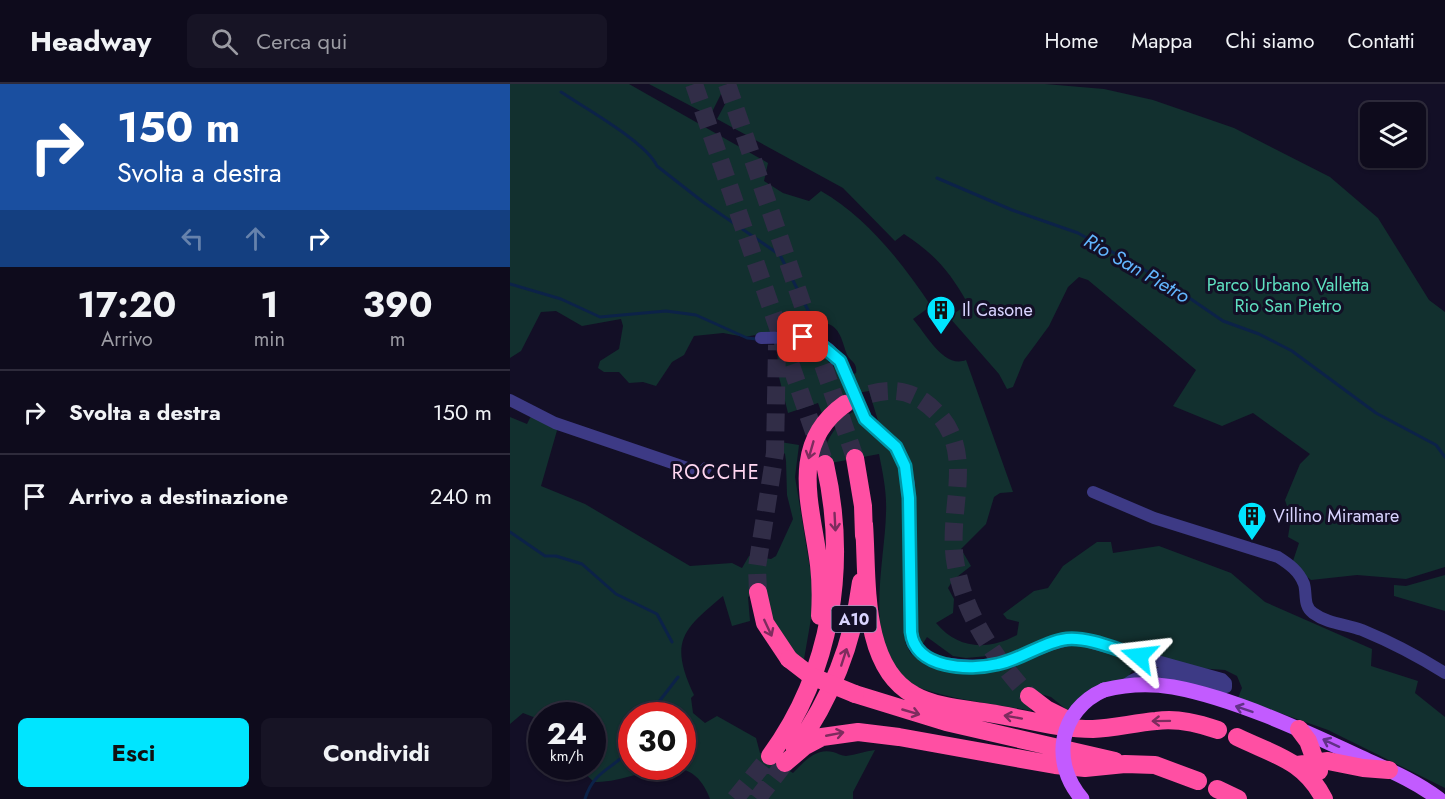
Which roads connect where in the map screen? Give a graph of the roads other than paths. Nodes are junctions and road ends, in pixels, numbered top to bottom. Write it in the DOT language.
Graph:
graph roads {
  1 [pos="761,338"];
  2 [pos="510,400"];
  3 [pos="845,404"];
  4 [pos="855,459"];
  5 [pos="825,464"];
  6 [pos="706,468"];
  7 [pos="1093,492"];
  8 [pos="864,524"];
  9 [pos="758,592"];
  10 [pos="818,664"];
  11 [pos="1445,673"];
  12 [pos="1125,685"];
  13 [pos="1029,696"];
  14 [pos="1091,729"];
  15 [pos="1299,729"];
  16 [pos="1218,730"];
  17 [pos="1237,737"];
  18 [pos="777,760"];
  19 [pos="1317,761"];
  20 [pos="1125,764"];
  21 [pos="1298,765"];
  22 [pos="1389,770"];
  23 [pos="1198,781"];
  24 [pos="1217,789"];
  25 [pos="1082,799"];
  26 [pos="1238,799"];
  27 [pos="1325,799"];
  28 [pos="1439,799"];
  1 -- 12 [label="street"];
  2 -- 6 [label="street"];
  3 -- 10 [label="highway, one-way"];
  4 -- 8 [label="highway, A10"];
  5 -- 10 [label="highway, A10, one-way"];
  7 -- 11 [label="street"];
  14 -- 8 [label="highway, one-way"];
  18 -- 8 [label="highway, A10, one-way"];
  9 -- 20 [label="highway, one-way, bridge"];
  10 -- 18 [label="highway, A10"];
  15 -- 12 [label="main road, one-way"];
  12 -- 25 [label="main road, bridge"];
  13 -- 14 [label="highway"];
  16 -- 14 [label="highway, one-way"];
  15 -- 19 [label="highway"];
  22 -- 15 [label="main road, one-way"];
  17 -- 21 [label="highway"];
  18 -- 20 [label="highway, one-way"];
  19 -- 21 [label="highway"];
  19 -- 22 [label="highway"];
  19 -- 27 [label="highway"];
  20 -- 23 [label="highway"];
  21 -- 27 [label="highway"];
  22 -- 28 [label="main road"];
  24 -- 26 [label="highway"];
}
